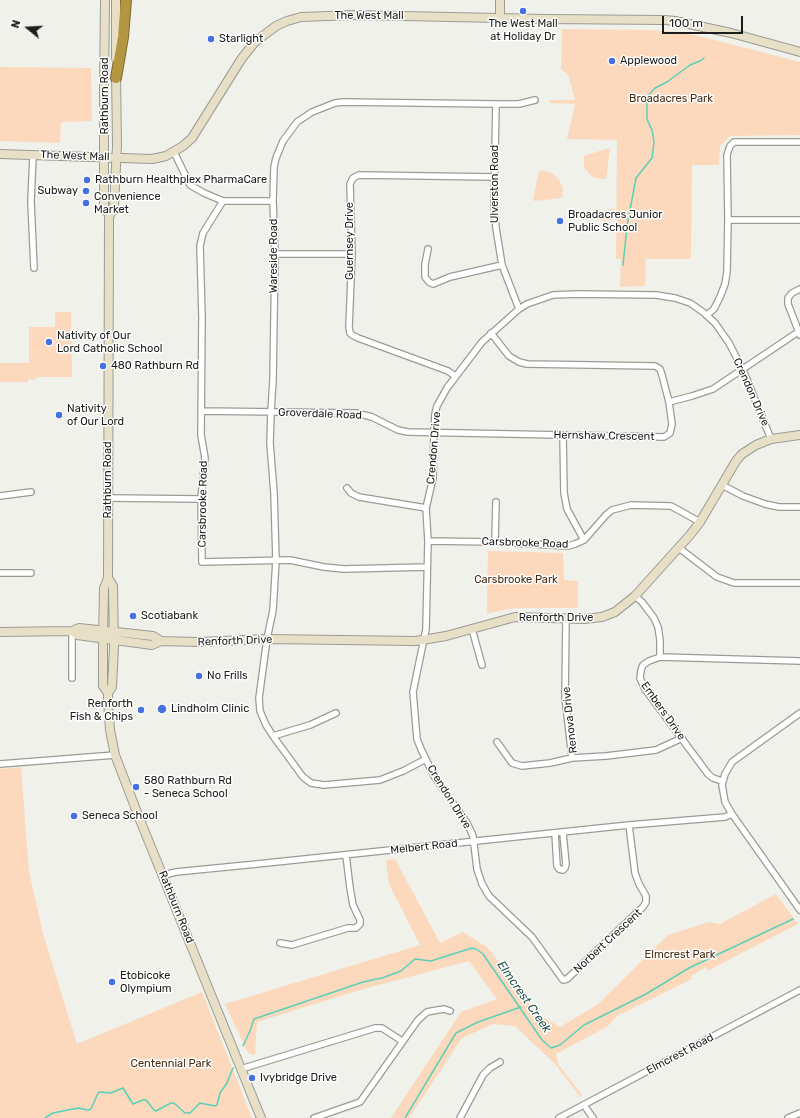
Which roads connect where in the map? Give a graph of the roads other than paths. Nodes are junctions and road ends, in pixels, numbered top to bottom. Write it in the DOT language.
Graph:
graph roads {
  1 [pos="105,0"];
  2 [pos="116,0"];
  3 [pos="126,0"];
  4 [pos="500,0"];
  5 [pos="500,18"];
  6 [pos="800,52"];
  7 [pos="116,78"];
  8 [pos="535,100"];
  9 [pos="496,104"];
  10 [pos="800,142"];
  11 [pos="174,152"];
  12 [pos="0,154"];
  13 [pos="33,155"];
  14 [pos="105,157"];
  15 [pos="116,158"];
  16 [pos="495,177"];
  17 [pos="223,201"];
  18 [pos="273,201"];
  19 [pos="109,214"];
  20 [pos="728,220"];
  21 [pos="800,220"];
  22 [pos="428,249"];
  23 [pos="275,254"];
  24 [pos="352,254"];
  25 [pos="502,265"];
  26 [pos="34,268"];
  27 [pos="800,289"];
  28 [pos="518,309"];
  29 [pos="707,315"];
  30 [pos="491,333"];
  31 [pos="799,334"];
  32 [pos="743,370"];
  33 [pos="456,376"];
  34 [pos="669,402"];
  35 [pos="201,411"];
  36 [pos="271,412"];
  37 [pos="434,433"];
  38 [pos="563,435"];
  39 [pos="800,435"];
  40 [pos="771,439"];
  41 [pos="722,485"];
  42 [pos="348,488"];
  43 [pos="31,492"];
  44 [pos="0,496"];
  45 [pos="109,498"];
  46 [pos="201,499"];
  47 [pos="496,502"];
  48 [pos="800,507"];
  49 [pos="426,508"];
  50 [pos="700,522"];
  51 [pos="584,540"];
  52 [pos="428,541"];
  53 [pos="495,542"];
  54 [pos="679,548"];
  55 [pos="276,560"];
  56 [pos="427,567"];
  57 [pos="0,573"];
  58 [pos="32,573"];
  59 [pos="108,578"];
  60 [pos="800,583"];
  61 [pos="636,596"];
  62 [pos="566,619"];
  63 [pos="472,629"];
  64 [pos="72,631"];
  65 [pos="0,632"];
  66 [pos="103,634"];
  67 [pos="114,635"];
  68 [pos="267,639"];
  69 [pos="425,639"];
  70 [pos="660,658"];
  71 [pos="800,662"];
  72 [pos="482,665"];
  73 [pos="72,678"];
  74 [pos="108,693"];
  75 [pos="336,713"];
  76 [pos="800,714"];
  77 [pos="273,736"];
  78 [pos="682,738"];
  79 [pos="497,742"];
  80 [pos="115,755"];
  81 [pos="572,758"];
  82 [pos="426,759"];
  83 [pos="0,764"];
  84 [pos="722,780"];
  85 [pos="732,814"];
  86 [pos="629,825"];
  87 [pos="555,833"];
  88 [pos="563,833"];
  89 [pos="474,841"];
  90 [pos="346,855"];
  91 [pos="164,876"];
  92 [pos="800,910"];
  93 [pos="280,943"];
  94 [pos="800,990"];
  95 [pos="450,1011"];
  96 [pos="402,1041"];
  97 [pos="500,1062"];
  98 [pos="242,1069"];
  99 [pos="584,1105"];
  100 [pos="800,1113"];
  101 [pos="261,1118"];
  102 [pos="314,1118"];
  103 [pos="460,1118"];
  104 [pos="559,1118"];
  105 [pos="593,1118"];
  106 [pos="788,1118"];
  1 -- 14 [label="main road, Rathburn Road"];
  2 -- 7 [label="main road, Rathburn Road"];
  3 -- 7 [label="highway"];
  4 -- 5 [label="main road"];
  5 -- 6 [label="main road, The West Mall"];
  5 -- 11 [label="main road, The West Mall"];
  7 -- 15 [label="main road, Rathburn Road"];
  8 -- 9 [label="street, Wareside Road"];
  9 -- 16 [label="street, Ulverston Road"];
  9 -- 18 [label="street, Wareside Road"];
  10 -- 20 [label="street"];
  11 -- 15 [label="main road, The West Mall"];
  11 -- 17 [label="street"];
  12 -- 13 [label="main road, The West Mall"];
  13 -- 14 [label="main road, The West Mall"];
  13 -- 26 [label="street"];
  14 -- 15 [label="main road, The West Mall"];
  14 -- 19 [label="main road, Rathburn Road"];
  15 -- 19 [label="main road, Rathburn Road"];
  16 -- 24 [label="street, Guernsey Drive"];
  16 -- 25 [label="street, Ulverston Road"];
  17 -- 18 [label="street"];
  17 -- 35 [label="street, Carsbrooke Road"];
  18 -- 23 [label="street, Wareside Road"];
  19 -- 45 [label="main road, Rathburn Road"];
  20 -- 21 [label="street"];
  20 -- 29 [label="street"];
  22 -- 25 [label="street"];
  23 -- 24 [label="street"];
  23 -- 36 [label="street, Wareside Road"];
  24 -- 33 [label="street, Guernsey Drive"];
  25 -- 28 [label="street, Ulverston Road"];
  27 -- 31 [label="street"];
  28 -- 29 [label="street, Crendon Drive"];
  28 -- 30 [label="street, Crendon Drive"];
  29 -- 32 [label="street, Crendon Drive"];
  30 -- 33 [label="street, Crendon Drive"];
  30 -- 34 [label="street, Hernshaw Crescent"];
  31 -- 32 [label="street"];
  32 -- 34 [label="street"];
  32 -- 40 [label="street, Crendon Drive"];
  33 -- 37 [label="street, Crendon Drive"];
  34 -- 38 [label="street, Hernshaw Crescent"];
  35 -- 36 [label="street, Groverdale Road"];
  35 -- 46 [label="street, Carsbrooke Road"];
  36 -- 37 [label="street, Groverdale Road"];
  36 -- 55 [label="street, Wareside Road"];
  37 -- 38 [label="street, Hernshaw Crescent"];
  37 -- 49 [label="street, Crendon Drive"];
  38 -- 51 [label="street"];
  39 -- 40 [label="main road, Renforth Drive"];
  40 -- 41 [label="main road, Renforth Drive"];
  41 -- 48 [label="street"];
  41 -- 50 [label="main road, Renforth Drive"];
  42 -- 49 [label="street"];
  43 -- 44 [label="street"];
  45 -- 46 [label="street"];
  45 -- 59 [label="main road, Rathburn Road"];
  46 -- 55 [label="street, Carsbrooke Road"];
  47 -- 53 [label="street"];
  49 -- 52 [label="street, Crendon Drive"];
  50 -- 51 [label="street, Carsbrooke Road"];
  50 -- 54 [label="main road, Renforth Drive"];
  51 -- 53 [label="street, Carsbrooke Road"];
  52 -- 53 [label="street, Carsbrooke Road"];
  52 -- 56 [label="street, Crendon Drive"];
  54 -- 60 [label="street"];
  54 -- 61 [label="main road, Renforth Drive"];
  55 -- 56 [label="street, Carsbrooke Road"];
  55 -- 68 [label="street, Wareside Road"];
  56 -- 69 [label="street, Crendon Drive"];
  57 -- 58 [label="street"];
  59 -- 66 [label="main road, Rathburn Road"];
  59 -- 67 [label="main road, Rathburn Road"];
  61 -- 62 [label="main road, Renforth Drive"];
  61 -- 70 [label="street"];
  62 -- 63 [label="main road, Renforth Drive"];
  62 -- 81 [label="street, Renova Drive"];
  63 -- 69 [label="main road, Renforth Drive"];
  63 -- 72 [label="street"];
  64 -- 65 [label="main road, Renforth Drive"];
  64 -- 66 [label="main road, Renforth Drive"];
  64 -- 73 [label="street"];
  66 -- 67 [label="main road, Renforth Drive"];
  66 -- 74 [label="main road, Rathburn Road"];
  67 -- 68 [label="main road, Renforth Drive"];
  67 -- 74 [label="main road, Rathburn Road"];
  68 -- 69 [label="main road, Renforth Drive"];
  68 -- 77 [label="street, Wareside Road"];
  69 -- 82 [label="street, Crendon Drive"];
  70 -- 71 [label="street"];
  70 -- 78 [label="street, Embers Drive"];
  74 -- 80 [label="main road, Rathburn Road"];
  75 -- 77 [label="street"];
  76 -- 84 [label="street"];
  77 -- 82 [label="street, Wareside Road"];
  78 -- 81 [label="street, Renova Drive"];
  78 -- 84 [label="street, Embers Drive"];
  79 -- 81 [label="street"];
  80 -- 83 [label="street"];
  80 -- 91 [label="main road, Rathburn Road"];
  82 -- 89 [label="street, Crendon Drive"];
  84 -- 85 [label="street"];
  85 -- 86 [label="street, Melbert Road"];
  85 -- 92 [label="street"];
  86 -- 88 [label="street, Melbert Road"];
  86 -- 89 [label="street, Norbert Crescent"];
  87 -- 88 [label="street, Melbert Road"];
  87 -- 88 [label="street"];
  87 -- 89 [label="street, Melbert Road"];
  89 -- 90 [label="street, Melbert Road"];
  90 -- 91 [label="street, Melbert Road"];
  90 -- 93 [label="street"];
  91 -- 98 [label="main road, Rathburn Road"];
  94 -- 99 [label="street, Elmcrest Road"];
  95 -- 96 [label="street"];
  96 -- 98 [label="street"];
  96 -- 102 [label="street"];
  97 -- 103 [label="street"];
  98 -- 101 [label="main road, Rathburn Road"];
  99 -- 104 [label="street, Elmcrest Road"];
  99 -- 105 [label="street"];
  100 -- 106 [label="street"];
}
